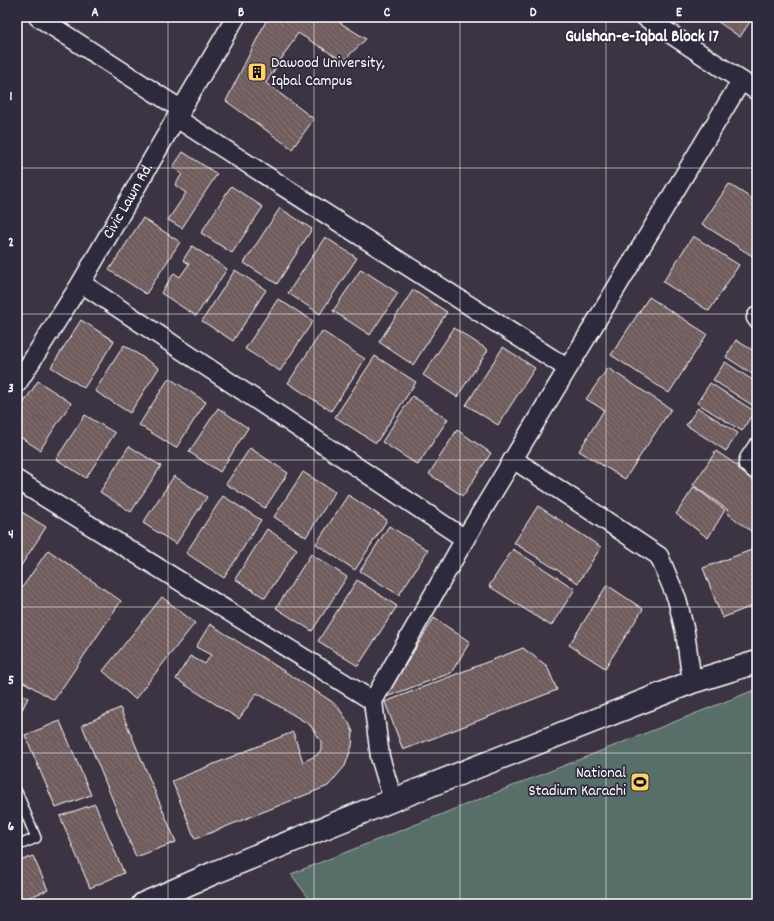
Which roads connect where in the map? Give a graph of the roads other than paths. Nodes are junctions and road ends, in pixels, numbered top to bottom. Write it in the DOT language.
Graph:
graph roads {
  1 [pos="38,17"];
  2 [pos="236,17"];
  3 [pos="645,17"];
  4 [pos="667,23"];
  5 [pos="741,81"];
  6 [pos="757,91"];
  7 [pos="179,114"];
  8 [pos="81,284"];
  9 [pos="568,368"];
  10 [pos="17,384"];
  11 [pos="757,447"];
  12 [pos="513,459"];
  13 [pos="757,471"];
  14 [pos="17,480"];
  15 [pos="465,539"];
  16 [pos="757,662"];
  17 [pos="692,682"];
  18 [pos="373,701"];
  19 [pos="17,792"];
  20 [pos="393,800"];
  21 [pos="17,846"];
  22 [pos="144,904"];
  1 -- 7 [label="street"];
  2 -- 7 [label="street, Civic Lawn Rd."];
  3 -- 4 [label="street"];
  4 -- 5 [label="street"];
  5 -- 6 [label="street"];
  5 -- 9 [label="street"];
  7 -- 8 [label="street, Civic Lawn Rd."];
  7 -- 9 [label="street"];
  8 -- 10 [label="street, Civic Lawn Rd."];
  8 -- 15 [label="street"];
  9 -- 12 [label="street"];
  11 -- 13 [label="street"];
  12 -- 15 [label="street"];
  12 -- 17 [label="street"];
  14 -- 18 [label="street"];
  15 -- 18 [label="street"];
  16 -- 17 [label="street"];
  17 -- 20 [label="street"];
  18 -- 20 [label="street"];
  19 -- 21 [label="lane"];
  20 -- 22 [label="street"];
}
